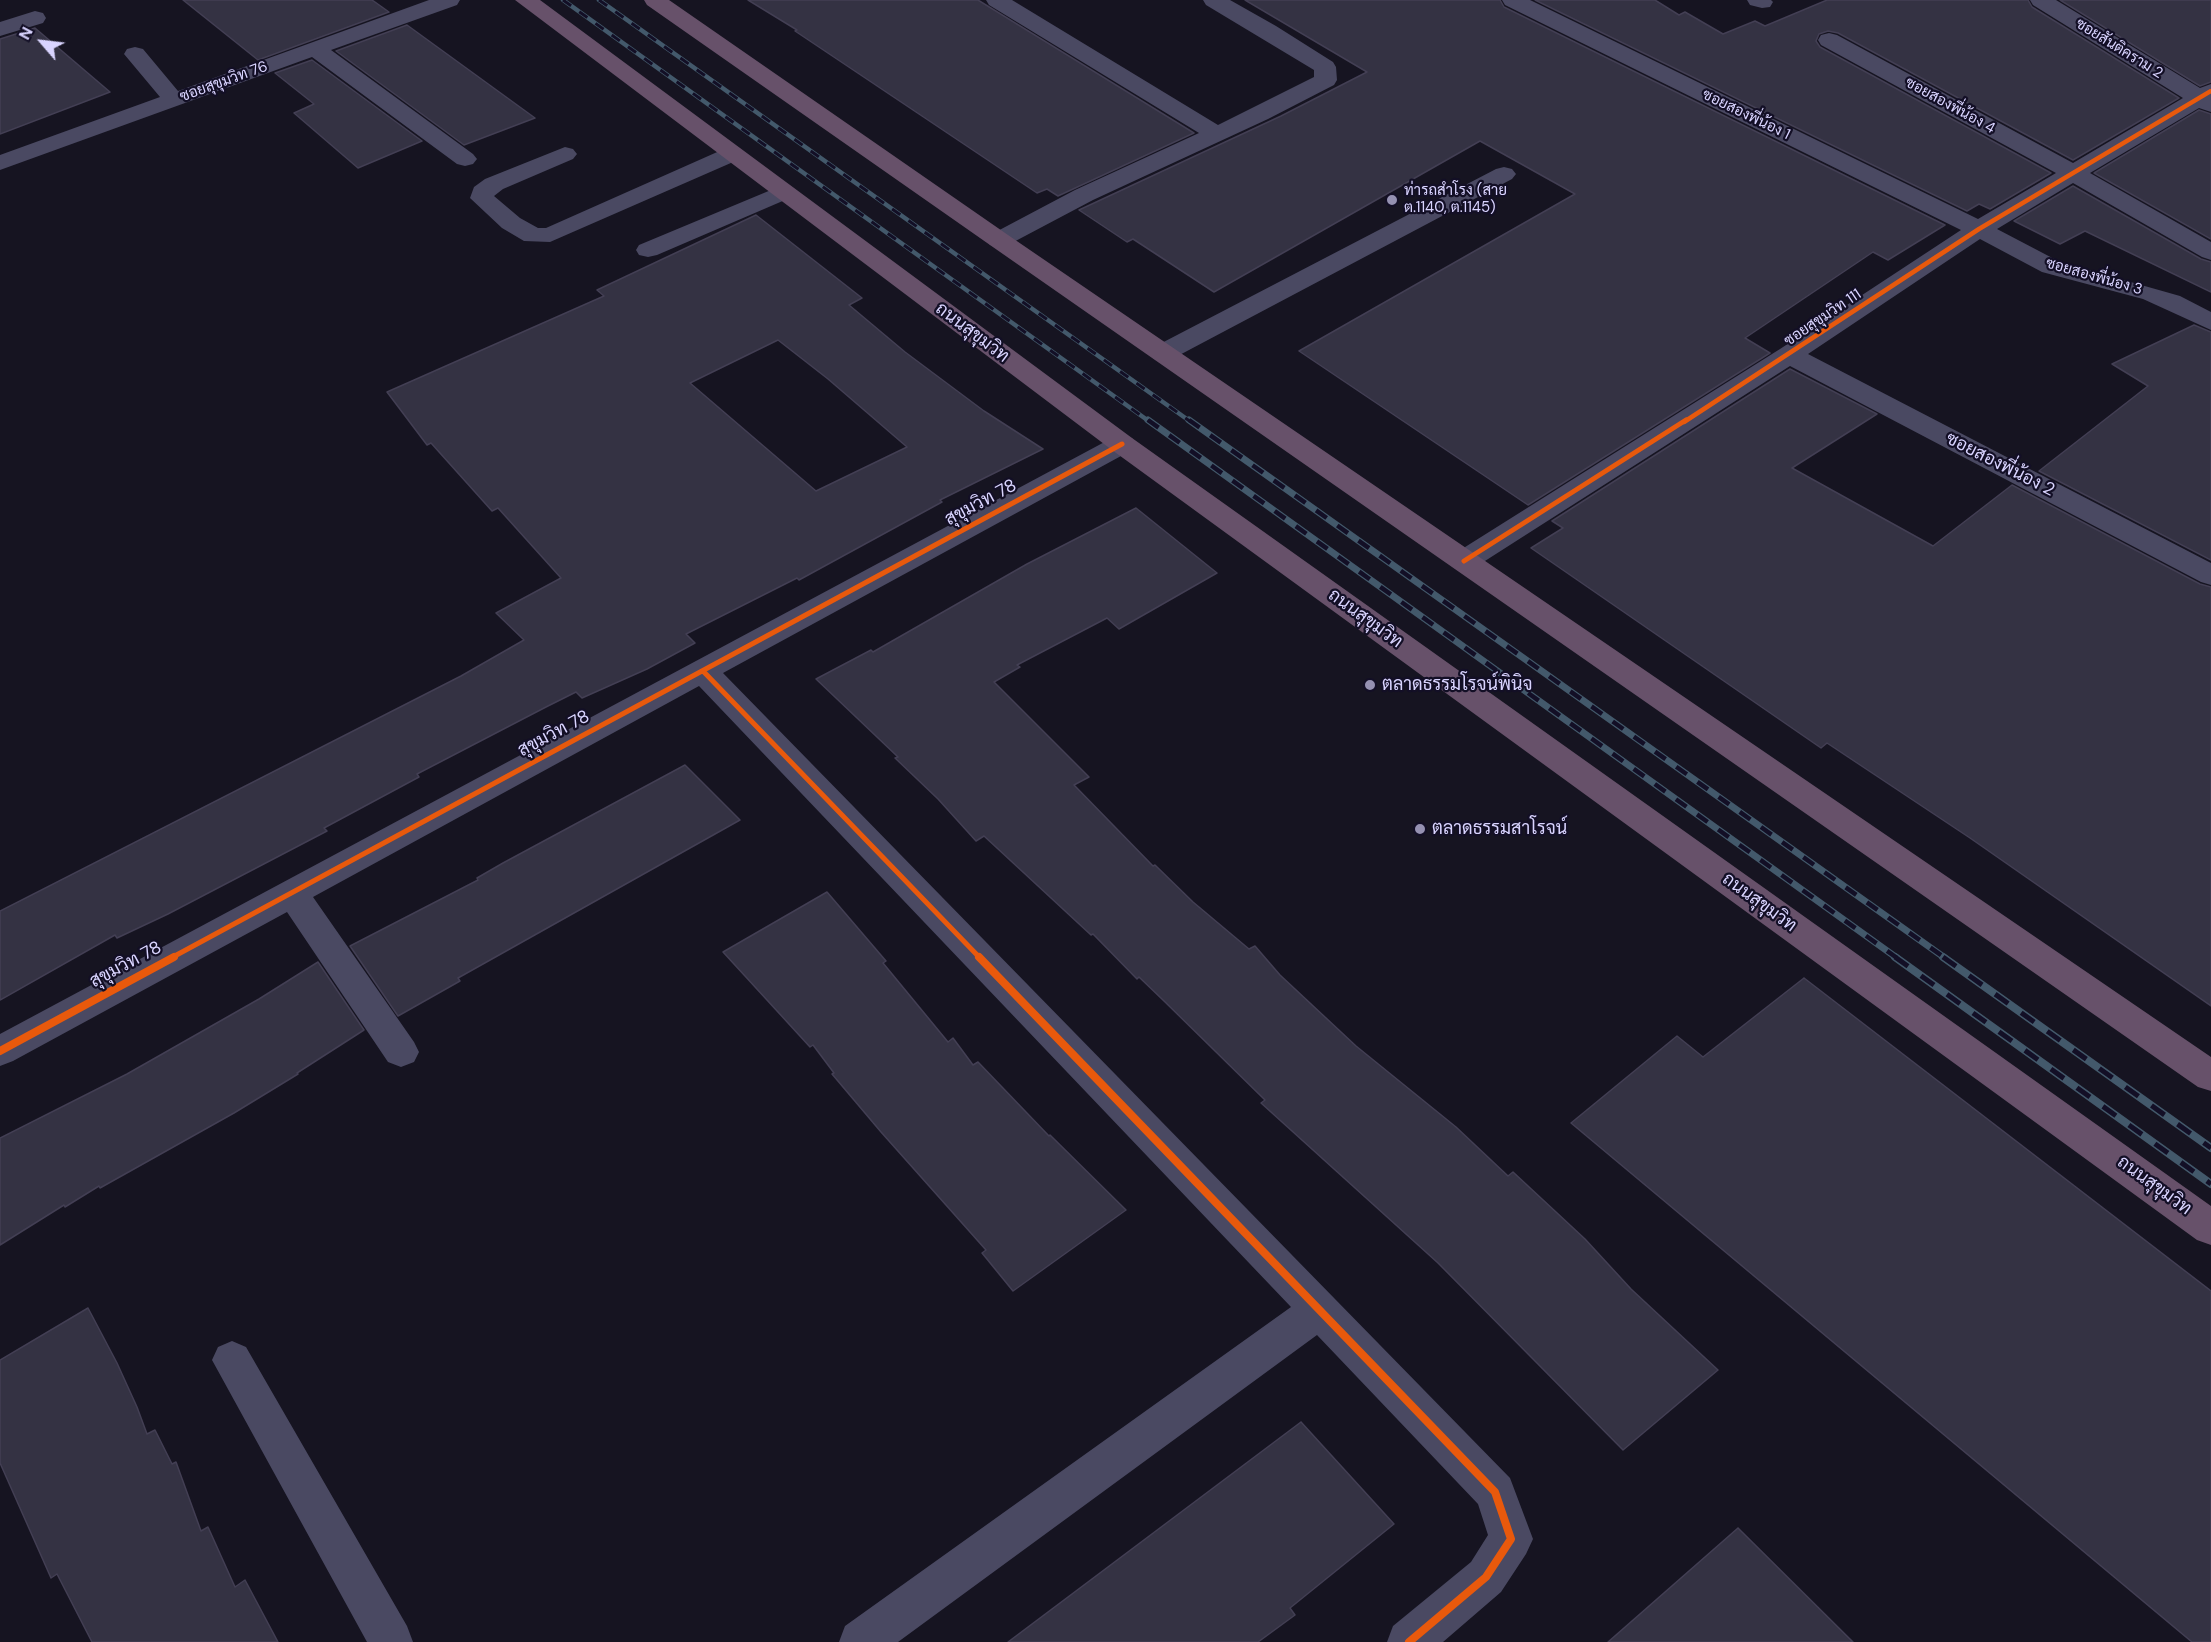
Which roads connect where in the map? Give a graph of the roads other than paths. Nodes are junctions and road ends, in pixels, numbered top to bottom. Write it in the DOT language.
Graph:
graph roads {
  1 [pos="448,0"];
  2 [pos="526,0"];
  3 [pos="656,0"];
  4 [pos="997,0"];
  5 [pos="1214,0"];
  6 [pos="1513,0"];
  7 [pos="2041,0"];
  8 [pos="35,18"];
  9 [pos="0,29"];
  10 [pos="1829,40"];
  11 [pos="315,49"];
  12 [pos="135,54"];
  13 [pos="2206,98"];
  14 [pos="174,100"];
  15 [pos="1215,133"];
  16 [pos="565,154"];
  17 [pos="732,154"];
  18 [pos="465,159"];
  19 [pos="0,163"];
  20 [pos="2071,172"];
  21 [pos="1504,174"];
  22 [pos="783,192"];
  23 [pos="1979,229"];
  24 [pos="999,240"];
  25 [pos="648,250"];
  26 [pos="2211,252"];
  27 [pos="2211,322"];
  28 [pos="1163,353"];
  29 [pos="1789,355"];
  30 [pos="1122,444"];
  31 [pos="1464,561"];
  32 [pos="2211,575"];
  33 [pos="703,671"];
  34 [pos="292,893"];
  35 [pos="0,1051"];
  36 [pos="401,1052"];
  37 [pos="2211,1076"];
  38 [pos="2211,1228"];
  39 [pos="1319,1310"];
  40 [pos="232,1360"];
  41 [pos="391,1642"];
  42 [pos="861,1642"];
  43 [pos="1408,1642"];
  1 -- 11 [label="street, ซอยสุขุมวิท 76"];
  2 -- 17 [label="highway, ถนนสุขุมวิท"];
  3 -- 24 [label="highway"];
  4 -- 15 [label="street"];
  5 -- 15 [label="street"];
  6 -- 23 [label="street, ซอยสองพี่น้อง 1"];
  7 -- 13 [label="street, ซอยสันติคราม 2"];
  8 -- 9 [label="street"];
  10 -- 20 [label="street, ซอยสองพี่น้อง 4"];
  11 -- 14 [label="street, ซอยสุขุมวิท 76"];
  11 -- 18 [label="street"];
  12 -- 14 [label="street"];
  13 -- 20 [label="street, ซอยสุขุมวิท 111"];
  14 -- 19 [label="street, ซอยสุขุมวิท 76"];
  15 -- 24 [label="street"];
  16 -- 17 [label="street"];
  17 -- 22 [label="highway, ถนนสุขุมวิท"];
  20 -- 23 [label="street, ซอยสุขุมวิท 111"];
  20 -- 26 [label="street, ซอยสองพี่น้อง 4"];
  21 -- 28 [label="street"];
  22 -- 25 [label="street"];
  22 -- 30 [label="highway, ถนนสุขุมวิท"];
  23 -- 27 [label="street, ซอยสองพี่น้อง 3"];
  23 -- 29 [label="street, ซอยสุขุมวิท 111"];
  24 -- 28 [label="highway"];
  28 -- 31 [label="highway"];
  29 -- 31 [label="street, ซอยสุขุมวิท 111"];
  29 -- 32 [label="street, ซอยสองพี่น้อง 2"];
  30 -- 33 [label="street, สุขุมวิท 78"];
  30 -- 38 [label="highway, ถนนสุขุมวิท"];
  31 -- 37 [label="highway"];
  33 -- 34 [label="street, สุขุมวิท 78"];
  33 -- 39 [label="street"];
  34 -- 35 [label="street, สุขุมวิท 78"];
  34 -- 36 [label="street"];
  39 -- 42 [label="street"];
  39 -- 43 [label="street"];
  40 -- 41 [label="street"];
}
